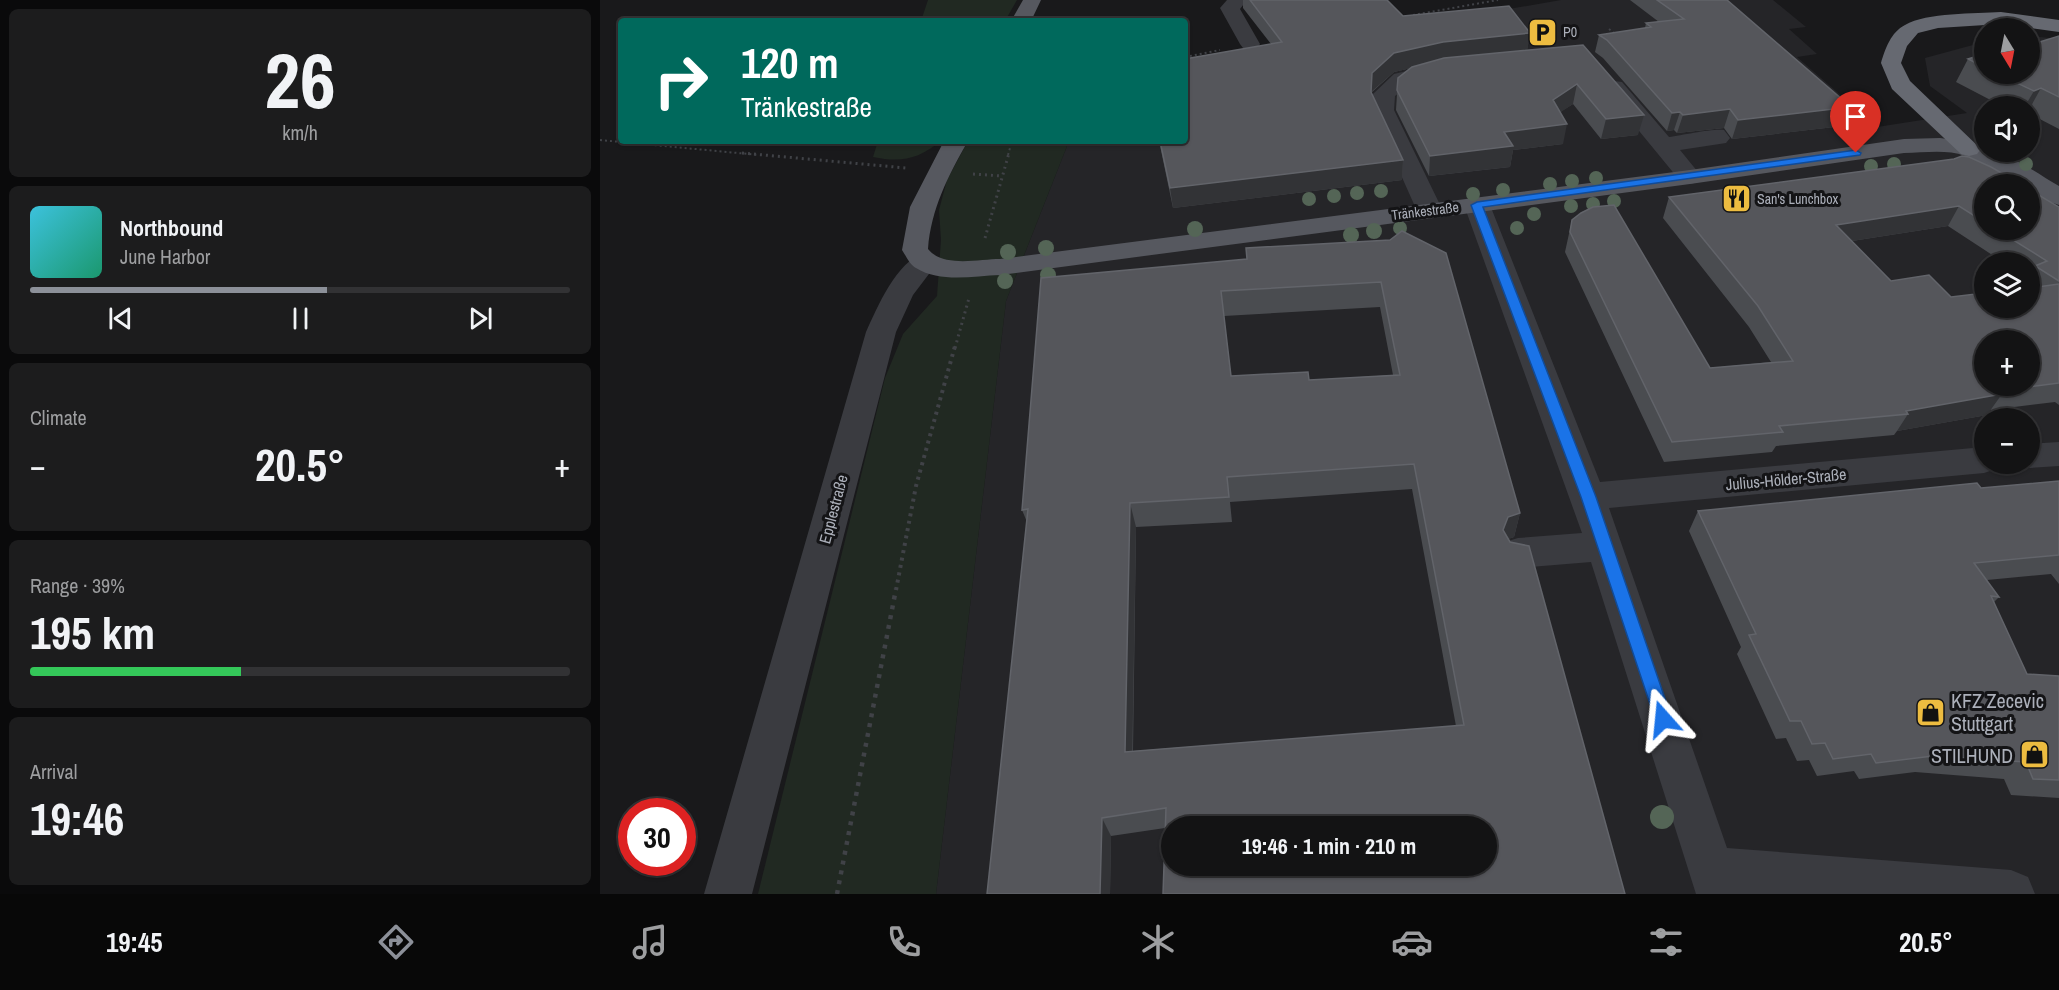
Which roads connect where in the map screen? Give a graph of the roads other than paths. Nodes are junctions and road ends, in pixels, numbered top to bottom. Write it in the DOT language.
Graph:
graph roads {
  1 [pos="1032,0"];
  2 [pos="1238,0"];
  3 [pos="2037,4"];
  4 [pos="2059,11"];
  5 [pos="1023,18"];
  6 [pos="2059,26"];
  7 [pos="1250,44"];
  8 [pos="1464,66"];
  9 [pos="1601,71"];
  10 [pos="1716,135"];
  11 [pos="954,144"];
  12 [pos="1663,145"];
  13 [pos="1969,149"];
  14 [pos="1690,177"];
  15 [pos="2059,197"];
  16 [pos="1477,205"];
  17 [pos="1430,211"];
  18 [pos="924,262"];
  19 [pos="2059,454"];
  20 [pos="2040,455"];
  21 [pos="1974,461"];
  22 [pos="1588,497"];
  23 [pos="1605,546"];
  24 [pos="1518,553"];
  25 [pos="1717,882"];
  26 [pos="728,894"];
  27 [pos="2011,894"];
  1 -- 5 [label="main road"];
  2 -- 7 [label="street"];
  3 -- 4 [label="highway"];
  6 -- 13 [label="highway"];
  8 -- 17 [label="street"];
  9 -- 12 [label="street"];
  10 -- 12 [label="street"];
  11 -- 18 [label="main road"];
  12 -- 14 [label="street"];
  13 -- 14 [label="main road, Tränkestraße"];
  13 -- 15 [label="main road, Tränkestraße"];
  14 -- 16 [label="main road, Tränkestraße"];
  16 -- 17 [label="main road, Tränkestraße"];
  16 -- 22 [label="street"];
  17 -- 18 [label="main road, Tränkestraße"];
  18 -- 26 [label="street, Epplestraße"];
  19 -- 20 [label="street"];
  21 -- 22 [label="street, Julius-Hölder-Straße"];
  22 -- 23 [label="street"];
  23 -- 24 [label="street"];
  23 -- 25 [label="street"];
  25 -- 27 [label="street"];
}
